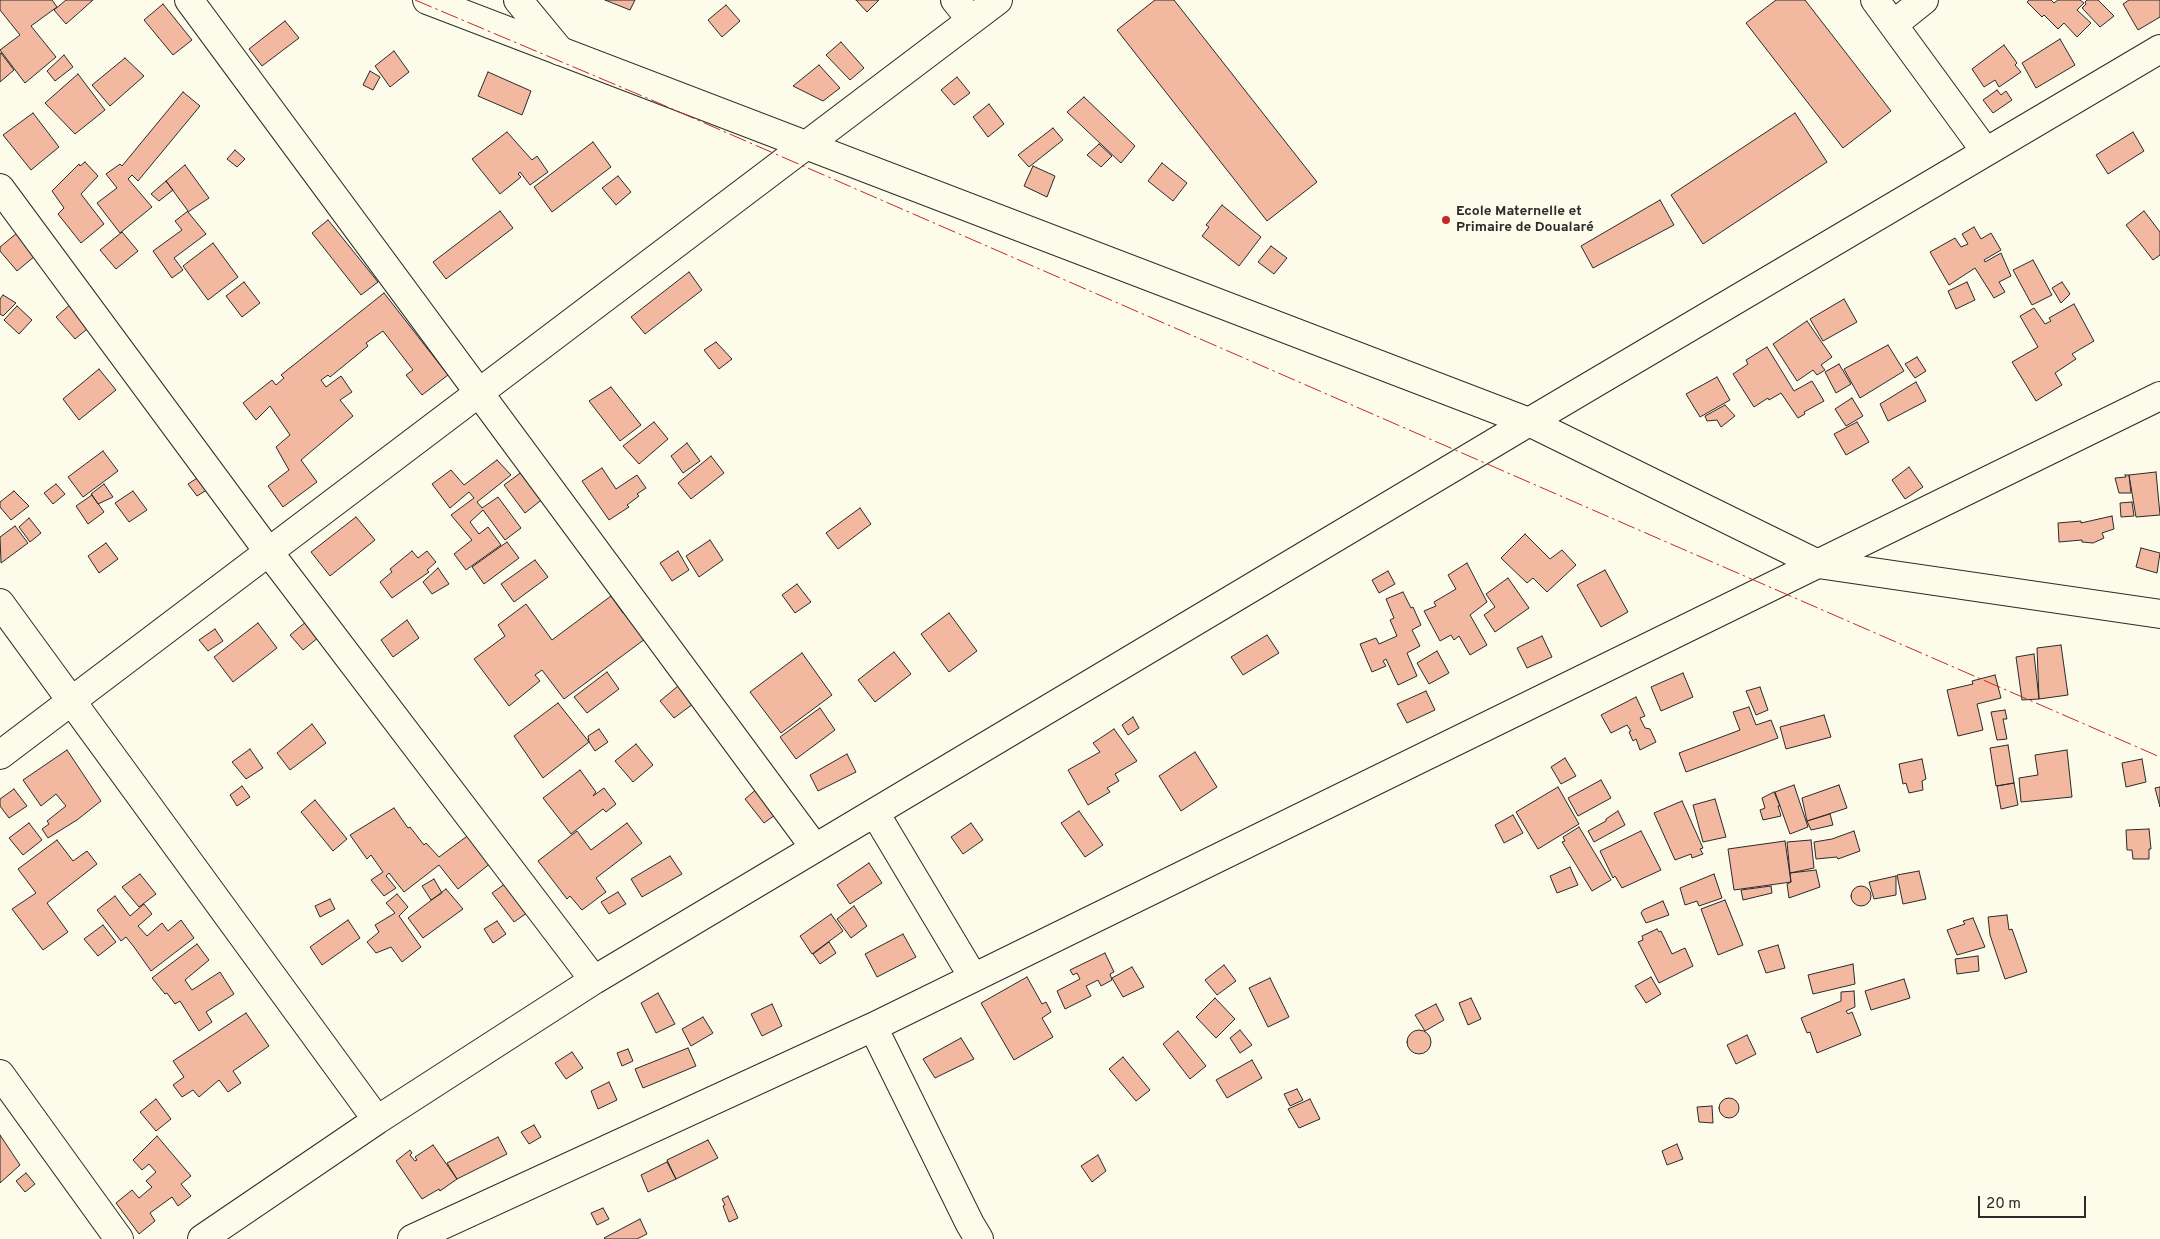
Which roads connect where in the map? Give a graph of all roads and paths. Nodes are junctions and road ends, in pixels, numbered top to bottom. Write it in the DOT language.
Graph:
graph roads {
  1 [pos="189,0"];
  2 [pos="426,0"];
  3 [pos="518,0"];
  4 [pos="998,0"];
  5 [pos="1875,0"];
  6 [pos="1924,0"];
  7 [pos="963,10"];
  8 [pos="1894,24"];
  9 [pos="2160,49"];
  10 [pos="560,51"];
  11 [pos="805,145"];
  12 [pos="1986,152"];
  13 [pos="0,188"];
  14 [pos="479,394"];
  15 [pos="2160,396"];
  16 [pos="1529,422"];
  17 [pos="268,551"];
  18 [pos="1818,564"];
  19 [pos="0,603"];
  20 [pos="2160,614"];
  21 [pos="72,700"];
  22 [pos="0,755"];
  23 [pos="875,813"];
  24 [pos="816,848"];
  25 [pos="973,977"];
  26 [pos="594,980"];
  27 [pos="874,1026"];
  28 [pos="0,1074"];
  29 [pos="377,1120"];
  30 [pos="119,1239"];
  31 [pos="202,1239"];
  32 [pos="412,1239"];
  33 [pos="980,1239"];
  1 -- 14 [label="street"];
  2 -- 10 [label="street"];
  3 -- 10 [label="street"];
  4 -- 7 [label="street"];
  5 -- 8 [label="street"];
  6 -- 8 [label="street"];
  7 -- 11 [label="street"];
  8 -- 12 [label="street"];
  9 -- 12 [label="street"];
  10 -- 11 [label="street"];
  11 -- 14 [label="street"];
  11 -- 16 [label="street"];
  12 -- 16 [label="street"];
  13 -- 17 [label="street"];
  14 -- 17 [label="street"];
  14 -- 24 [label="street"];
  15 -- 18 [label="street"];
  16 -- 18 [label="street"];
  16 -- 23 [label="street"];
  17 -- 21 [label="street"];
  17 -- 26 [label="street"];
  18 -- 20 [label="street"];
  18 -- 25 [label="street"];
  19 -- 21 [label="street"];
  21 -- 22 [label="street"];
  21 -- 29 [label="street"];
  23 -- 24 [label="street"];
  23 -- 25 [label="street"];
  24 -- 26 [label="street"];
  25 -- 27 [label="street"];
  26 -- 29 [label="street"];
  27 -- 32 [label="street"];
  27 -- 33 [label="street"];
  28 -- 30 [label="street"];
  29 -- 31 [label="street"];
}
